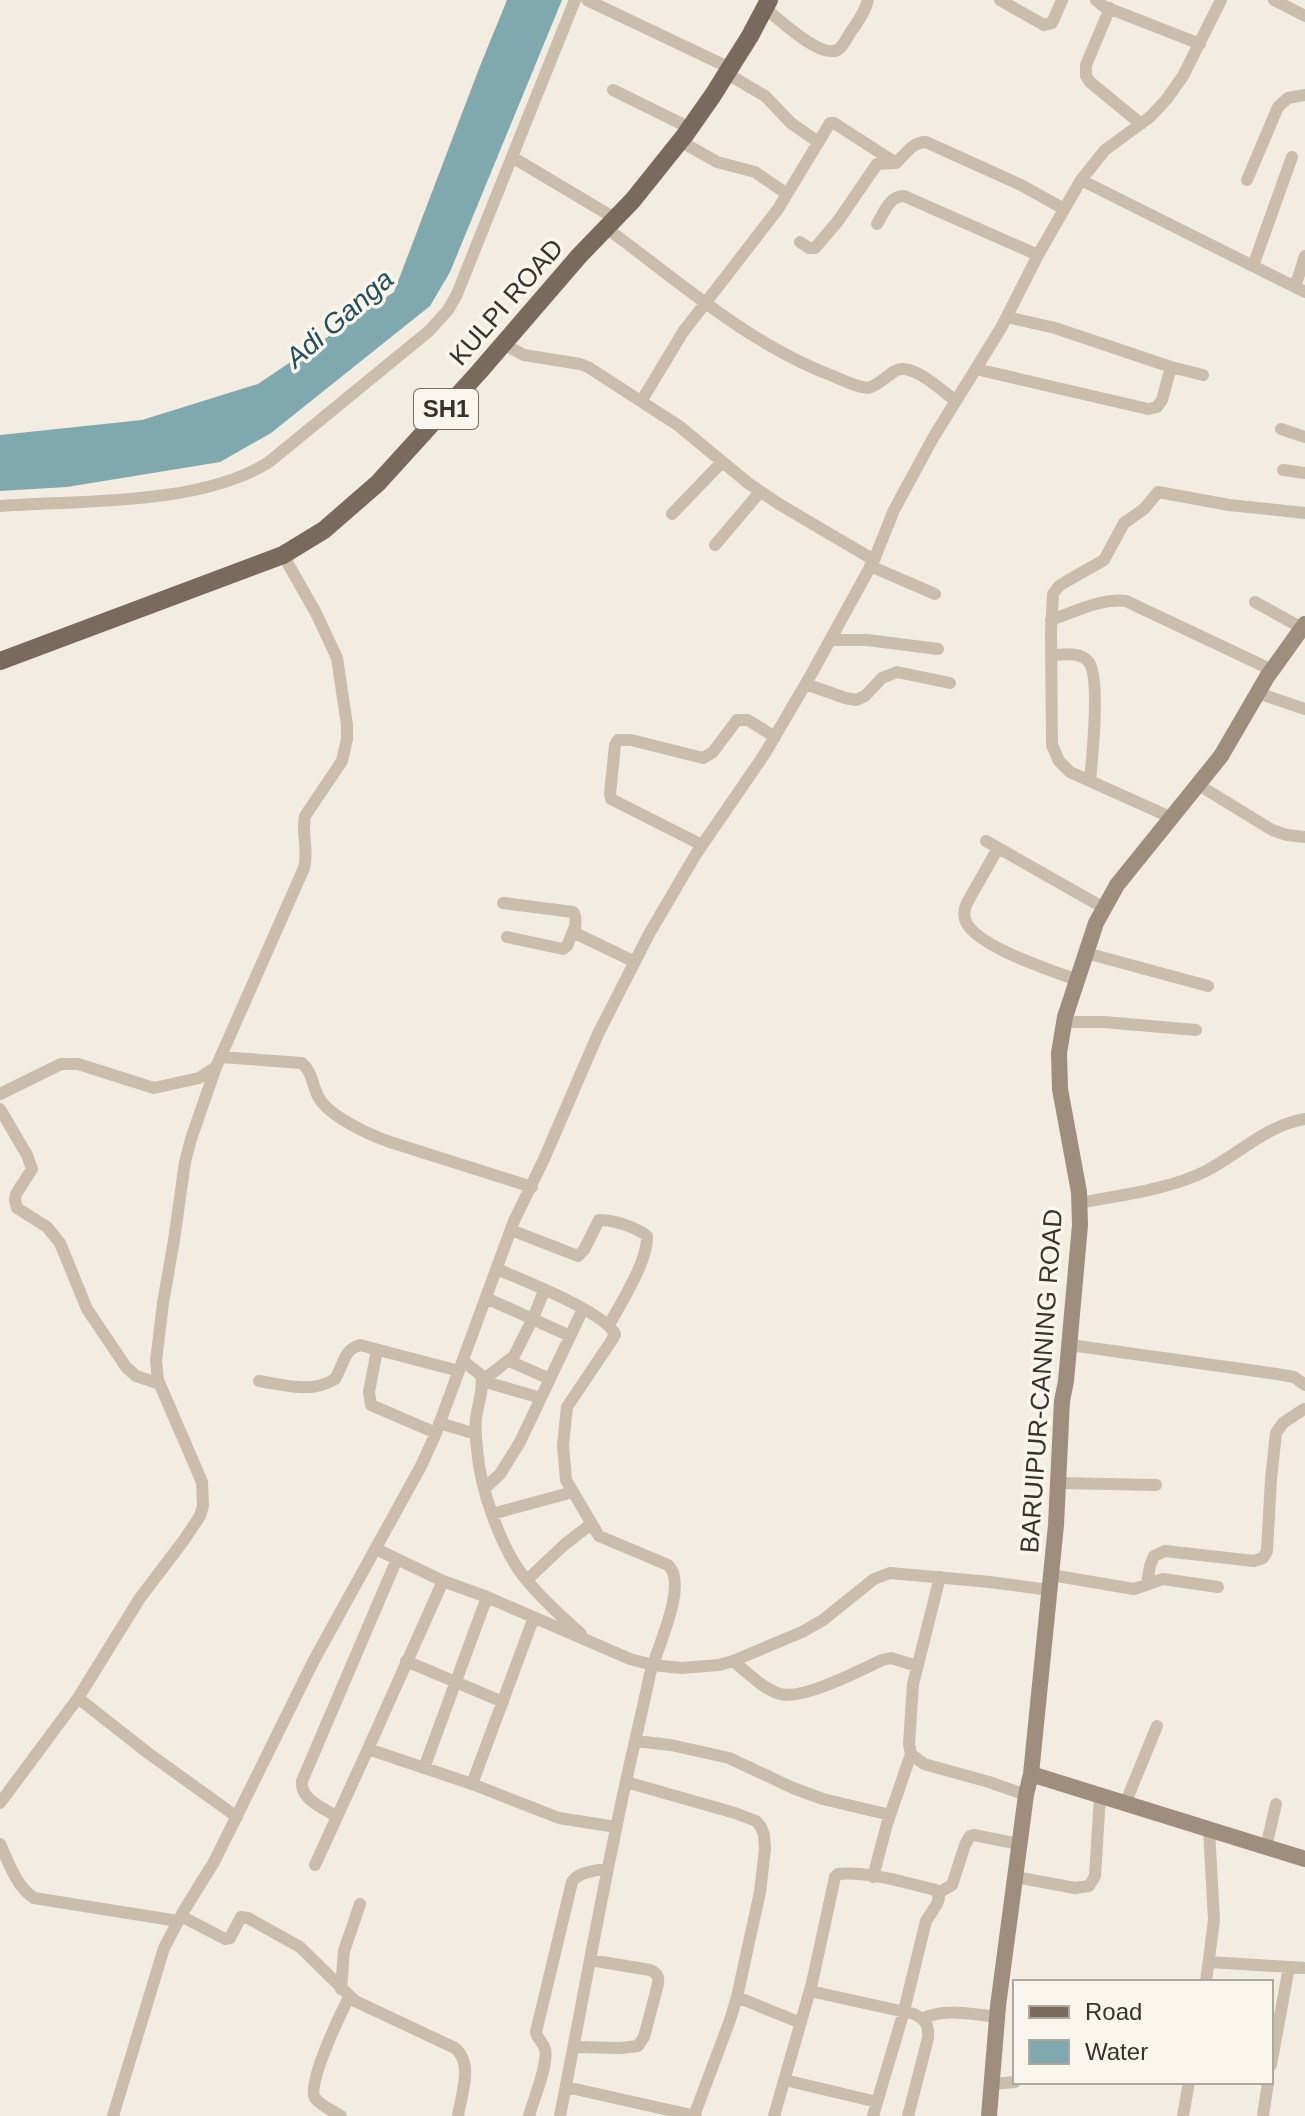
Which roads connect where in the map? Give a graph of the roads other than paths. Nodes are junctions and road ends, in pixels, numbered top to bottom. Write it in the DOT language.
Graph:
graph roads {
  1 [pos="575,0"];
  2 [pos="587,0"];
  3 [pos="868,0"];
  4 [pos="1000,0"];
  5 [pos="1062,0"];
  6 [pos="1096,0"];
  7 [pos="1221,0"];
  8 [pos="1274,0"];
  9 [pos="767,4"];
  10 [pos="1110,8"];
  11 [pos="1305,16"];
  12 [pos="1200,44"];
  13 [pos="728,70"];
  14 [pos="613,90"];
  15 [pos="1305,95"];
  16 [pos="1141,124"];
  17 [pos="685,134"];
  18 [pos="818,142"];
  19 [pos="512,157"];
  20 [pos="1292,157"];
  21 [pos="896,163"];
  22 [pos="1081,180"];
  23 [pos="1247,180"];
  24 [pos="787,194"];
  25 [pos="1064,209"];
  26 [pos="611,224"];
  27 [pos="877,224"];
  28 [pos="800,242"];
  29 [pos="1038,255"];
  30 [pos="1305,256"];
  31 [pos="1253,266"];
  32 [pos="1300,289"];
  33 [pos="706,302"];
  34 [pos="1007,317"];
  35 [pos="503,344"];
  36 [pos="1171,367"];
  37 [pos="976,369"];
  38 [pos="1203,375"];
  39 [pos="642,400"];
  40 [pos="956,401"];
  41 [pos="1281,429"];
  42 [pos="1305,437"];
  43 [pos="722,462"];
  44 [pos="1283,470"];
  45 [pos="1305,473"];
  46 [pos="760,492"];
  47 [pos="0,506"];
  48 [pos="1305,513"];
  49 [pos="672,514"];
  50 [pos="715,545"];
  51 [pos="283,555"];
  52 [pos="872,563"];
  53 [pos="935,594"];
  54 [pos="1255,602"];
  55 [pos="1051,620"];
  56 [pos="1304,626"];
  57 [pos="831,640"];
  58 [pos="938,649"];
  59 [pos="1051,655"];
  60 [pos="0,661"];
  61 [pos="1272,670"];
  62 [pos="950,683"];
  63 [pos="806,684"];
  64 [pos="1258,693"];
  65 [pos="1305,709"];
  66 [pos="775,737"];
  67 [pos="1090,781"];
  68 [pos="1197,784"];
  69 [pos="1170,817"];
  70 [pos="1305,837"];
  71 [pos="702,845"];
  72 [pos="503,903"];
  73 [pos="1104,908"];
  74 [pos="574,929"];
  75 [pos="507,937"];
  76 [pos="1086,953"];
  77 [pos="635,962"];
  78 [pos="1077,980"];
  79 [pos="1208,986"];
  80 [pos="1064,1022"];
  81 [pos="1196,1030"];
  82 [pos="219,1062"];
  83 [pos="0,1094"];
  84 [pos="0,1109"];
  85 [pos="1305,1119"];
  86 [pos="532,1187"];
  87 [pos="1079,1203"];
  88 [pos="511,1230"];
  89 [pos="497,1269"];
  90 [pos="544,1291"];
  91 [pos="486,1298"];
  92 [pos="583,1309"];
  93 [pos="533,1318"];
  94 [pos="609,1325"];
  95 [pos="570,1336"];
  96 [pos="1070,1345"];
  97 [pos="377,1350"];
  98 [pos="509,1361"];
  99 [pos="461,1366"];
  100 [pos="550,1379"];
  101 [pos="259,1381"];
  102 [pos="482,1381"];
  103 [pos="160,1384"];
  104 [pos="1305,1385"];
  105 [pos="541,1398"];
  106 [pos="1305,1403"];
  107 [pos="1305,1411"];
  108 [pos="438,1428"];
  109 [pos="476,1434"];
  110 [pos="1058,1483"];
  111 [pos="1156,1485"];
  112 [pos="484,1489"];
  113 [pos="573,1492"];
  114 [pos="492,1514"];
  115 [pos="591,1524"];
  116 [pos="376,1549"];
  117 [pos="397,1559"];
  118 [pos="940,1577"];
  119 [pos="527,1580"];
  120 [pos="443,1581"];
  121 [pos="1050,1583"];
  122 [pos="1147,1583"];
  123 [pos="1218,1587"];
  124 [pos="487,1597"];
  125 [pos="534,1617"];
  126 [pos="589,1642"];
  127 [pos="406,1661"];
  128 [pos="733,1661"];
  129 [pos="653,1665"];
  130 [pos="917,1666"];
  131 [pos="456,1682"];
  132 [pos="78,1698"];
  133 [pos="503,1702"];
  134 [pos="1157,1726"];
  135 [pos="635,1741"];
  136 [pos="368,1749"];
  137 [pos="911,1754"];
  138 [pos="424,1768"];
  139 [pos="1031,1774"];
  140 [pos="626,1782"];
  141 [pos="472,1784"];
  142 [pos="1026,1795"];
  143 [pos="1100,1796"];
  144 [pos="0,1803"];
  145 [pos="1125,1804"];
  146 [pos="1276,1804"];
  147 [pos="890,1815"];
  148 [pos="237,1817"];
  149 [pos="337,1817"];
  150 [pos="616,1827"];
  151 [pos="1209,1829"];
  152 [pos="0,1844"];
  153 [pos="1019,1844"];
  154 [pos="1266,1847"];
  155 [pos="1305,1859"];
  156 [pos="315,1865"];
  157 [pos="608,1868"];
  158 [pos="873,1877"];
  159 [pos="1015,1877"];
  160 [pos="938,1893"];
  161 [pos="360,1904"];
  162 [pos="180,1918"];
  163 [pos="590,1960"];
  164 [pos="1210,1962"];
  165 [pos="1289,1967"];
  166 [pos="1305,1968"];
  167 [pos="1206,1980"];
  168 [pos="810,1991"];
  169 [pos="345,1993"];
  170 [pos="737,1997"];
  171 [pos="904,2011"];
  172 [pos="997,2017"];
  173 [pos="923,2018"];
  174 [pos="801,2023"];
  175 [pos="574,2047"];
  176 [pos="1273,2054"];
  177 [pos="785,2080"];
  178 [pos="1013,2082"];
  179 [pos="992,2084"];
  180 [pos="1189,2084"];
  181 [pos="1268,2084"];
  182 [pos="566,2087"];
  183 [pos="877,2102"];
  184 [pos="671,2114"];
  185 [pos="113,2116"];
  186 [pos="341,2116"];
  187 [pos="458,2116"];
  188 [pos="529,2116"];
  189 [pos="560,2116"];
  190 [pos="695,2116"];
  191 [pos="774,2116"];
  192 [pos="873,2116"];
  193 [pos="908,2116"];
  194 [pos="989,2116"];
  195 [pos="1183,2116"];
  196 [pos="1263,2116"];
  1 -- 19 [label="street"];
  2 -- 13 [label="street"];
  3 -- 9 [label="street"];
  4 -- 5 [label="street"];
  6 -- 10 [label="street"];
  7 -- 12 [label="street"];
  8 -- 11 [label="street"];
  9 -- 13 [label="main road, KULPI ROAD / SH1"];
  10 -- 12 [label="street"];
  10 -- 16 [label="street"];
  12 -- 16 [label="street"];
  13 -- 17 [label="main road, KULPI ROAD / SH1"];
  13 -- 18 [label="street"];
  14 -- 17 [label="street"];
  15 -- 23 [label="street"];
  16 -- 22 [label="street"];
  17 -- 24 [label="street"];
  17 -- 26 [label="main road, KULPI ROAD / SH1"];
  18 -- 21 [label="street"];
  18 -- 24 [label="street"];
  19 -- 26 [label="street"];
  19 -- 47 [label="street"];
  20 -- 31 [label="street"];
  21 -- 25 [label="street"];
  21 -- 28 [label="street"];
  22 -- 25 [label="street"];
  22 -- 31 [label="street"];
  24 -- 33 [label="street"];
  25 -- 29 [label="street"];
  26 -- 33 [label="street"];
  26 -- 35 [label="main road, KULPI ROAD / SH1"];
  27 -- 29 [label="street"];
  29 -- 34 [label="street"];
  30 -- 32 [label="street"];
  31 -- 32 [label="street"];
  33 -- 39 [label="street"];
  33 -- 40 [label="street"];
  34 -- 36 [label="street"];
  34 -- 37 [label="street"];
  35 -- 39 [label="street"];
  35 -- 51 [label="main road, KULPI ROAD / SH1"];
  36 -- 37 [label="street"];
  36 -- 38 [label="street"];
  37 -- 40 [label="street"];
  39 -- 43 [label="street"];
  40 -- 52 [label="street"];
  41 -- 42 [label="street"];
  43 -- 46 [label="street"];
  43 -- 49 [label="street"];
  44 -- 45 [label="street"];
  46 -- 50 [label="street"];
  46 -- 52 [label="street"];
  48 -- 55 [label="street"];
  51 -- 60 [label="main road, KULPI ROAD / SH1"];
  51 -- 82 [label="street"];
  52 -- 53 [label="street"];
  52 -- 57 [label="street"];
  54 -- 56 [label="street"];
  55 -- 59 [label="street"];
  55 -- 61 [label="street"];
  56 -- 61 [label="main road, BARUIPUR-CANNING ROAD"];
  57 -- 58 [label="street"];
  57 -- 63 [label="street"];
  59 -- 67 [label="street"];
  59 -- 67 [label="street"];
  61 -- 64 [label="main road, BARUIPUR-CANNING ROAD"];
  62 -- 63 [label="street"];
  63 -- 66 [label="street"];
  64 -- 65 [label="street"];
  64 -- 68 [label="main road, BARUIPUR-CANNING ROAD"];
  66 -- 71 [label="street"];
  66 -- 71 [label="street"];
  67 -- 69 [label="street"];
  68 -- 69 [label="main road, BARUIPUR-CANNING ROAD"];
  68 -- 70 [label="street"];
  69 -- 73 [label="main road, BARUIPUR-CANNING ROAD"];
  71 -- 77 [label="street"];
  72 -- 74 [label="street"];
  73 -- 76 [label="main road, BARUIPUR-CANNING ROAD"];
  73 -- 78 [label="street"];
  74 -- 75 [label="street"];
  74 -- 77 [label="street"];
  76 -- 78 [label="main road, BARUIPUR-CANNING ROAD"];
  76 -- 79 [label="street"];
  77 -- 86 [label="street"];
  78 -- 80 [label="main road, BARUIPUR-CANNING ROAD"];
  80 -- 81 [label="street"];
  80 -- 87 [label="main road, BARUIPUR-CANNING ROAD"];
  82 -- 83 [label="street"];
  82 -- 86 [label="street"];
  82 -- 103 [label="street"];
  84 -- 103 [label="street"];
  85 -- 87 [label="street"];
  86 -- 88 [label="street"];
  87 -- 96 [label="main road, BARUIPUR-CANNING ROAD"];
  88 -- 89 [label="street"];
  88 -- 94 [label="street"];
  89 -- 90 [label="street"];
  89 -- 91 [label="street"];
  90 -- 92 [label="street"];
  90 -- 93 [label="street"];
  91 -- 93 [label="street"];
  91 -- 99 [label="street"];
  92 -- 94 [label="street"];
  92 -- 95 [label="street"];
  93 -- 95 [label="street"];
  93 -- 98 [label="street"];
  94 -- 113 [label="street"];
  95 -- 100 [label="street"];
  96 -- 104 [label="street"];
  96 -- 110 [label="main road, BARUIPUR-CANNING ROAD"];
  97 -- 99 [label="street"];
  97 -- 101 [label="street"];
  97 -- 108 [label="street"];
  98 -- 100 [label="street"];
  98 -- 102 [label="street"];
  99 -- 102 [label="street"];
  99 -- 108 [label="street"];
  100 -- 105 [label="street"];
  102 -- 105 [label="street"];
  102 -- 109 [label="street"];
  103 -- 132 [label="street"];
  105 -- 112 [label="street"];
  106 -- 107 [label="street"];
  107 -- 122 [label="street"];
  108 -- 109 [label="street"];
  108 -- 116 [label="street"];
  109 -- 112 [label="street"];
  110 -- 111 [label="street"];
  110 -- 121 [label="main road, BARUIPUR-CANNING ROAD"];
  112 -- 114 [label="street"];
  113 -- 114 [label="street"];
  113 -- 115 [label="street"];
  114 -- 119 [label="street"];
  115 -- 119 [label="street"];
  115 -- 129 [label="street"];
  116 -- 117 [label="street"];
  116 -- 148 [label="street"];
  117 -- 120 [label="street"];
  117 -- 149 [label="street"];
  118 -- 121 [label="street"];
  118 -- 128 [label="street"];
  118 -- 130 [label="street"];
  119 -- 126 [label="street"];
  120 -- 124 [label="street"];
  120 -- 127 [label="street"];
  121 -- 122 [label="street"];
  121 -- 139 [label="main road, BARUIPUR-CANNING ROAD"];
  122 -- 123 [label="street"];
  124 -- 125 [label="street"];
  124 -- 131 [label="street"];
  125 -- 126 [label="street"];
  125 -- 133 [label="street"];
  126 -- 129 [label="street"];
  127 -- 131 [label="street"];
  127 -- 136 [label="street"];
  128 -- 129 [label="street"];
  128 -- 130 [label="street"];
  129 -- 135 [label="street"];
  130 -- 137 [label="street"];
  131 -- 133 [label="street"];
  131 -- 138 [label="street"];
  132 -- 144 [label="street"];
  132 -- 148 [label="street"];
  133 -- 141 [label="street"];
  134 -- 145 [label="street"];
  135 -- 140 [label="street"];
  135 -- 147 [label="street"];
  136 -- 138 [label="street"];
  136 -- 149 [label="street"];
  137 -- 142 [label="street"];
  137 -- 147 [label="street"];
  138 -- 141 [label="street"];
  139 -- 142 [label="main road, BARUIPUR-CANNING ROAD"];
  139 -- 143 [label="main road"];
  140 -- 150 [label="street"];
  140 -- 170 [label="street"];
  141 -- 150 [label="street"];
  142 -- 153 [label="main road, BARUIPUR-CANNING ROAD"];
  143 -- 145 [label="main road"];
  143 -- 159 [label="street"];
  145 -- 151 [label="main road"];
  146 -- 154 [label="street"];
  147 -- 158 [label="street"];
  148 -- 162 [label="street"];
  149 -- 156 [label="street"];
  150 -- 157 [label="street"];
  151 -- 154 [label="main road"];
  151 -- 164 [label="street"];
  152 -- 162 [label="street"];
  153 -- 159 [label="main road, BARUIPUR-CANNING ROAD"];
  153 -- 160 [label="street"];
  154 -- 155 [label="main road"];
  157 -- 163 [label="street"];
  157 -- 188 [label="street"];
  158 -- 160 [label="street"];
  158 -- 168 [label="street"];
  159 -- 172 [label="main road, BARUIPUR-CANNING ROAD"];
  160 -- 171 [label="street"];
  161 -- 169 [label="street"];
  162 -- 169 [label="street"];
  162 -- 185 [label="street"];
  163 -- 175 [label="street"];
  163 -- 175 [label="street"];
  164 -- 165 [label="street"];
  164 -- 167 [label="street"];
  165 -- 166 [label="street"];
  165 -- 176 [label="street"];
  168 -- 171 [label="street"];
  168 -- 174 [label="street"];
  169 -- 186 [label="street"];
  169 -- 187 [label="street"];
  170 -- 174 [label="street"];
  170 -- 190 [label="street"];
  171 -- 173 [label="street"];
  171 -- 183 [label="street"];
  172 -- 173 [label="street"];
  172 -- 179 [label="main road, BARUIPUR-CANNING ROAD"];
  173 -- 193 [label="street"];
  174 -- 177 [label="street"];
  175 -- 182 [label="street"];
  177 -- 183 [label="street"];
  177 -- 191 [label="street"];
  178 -- 179 [label="street"];
  179 -- 194 [label="main road, BARUIPUR-CANNING ROAD"];
  180 -- 195 [label="street"];
  181 -- 196 [label="street"];
  182 -- 184 [label="street"];
  182 -- 189 [label="street"];
  183 -- 192 [label="street"];
  184 -- 190 [label="street"];
}
